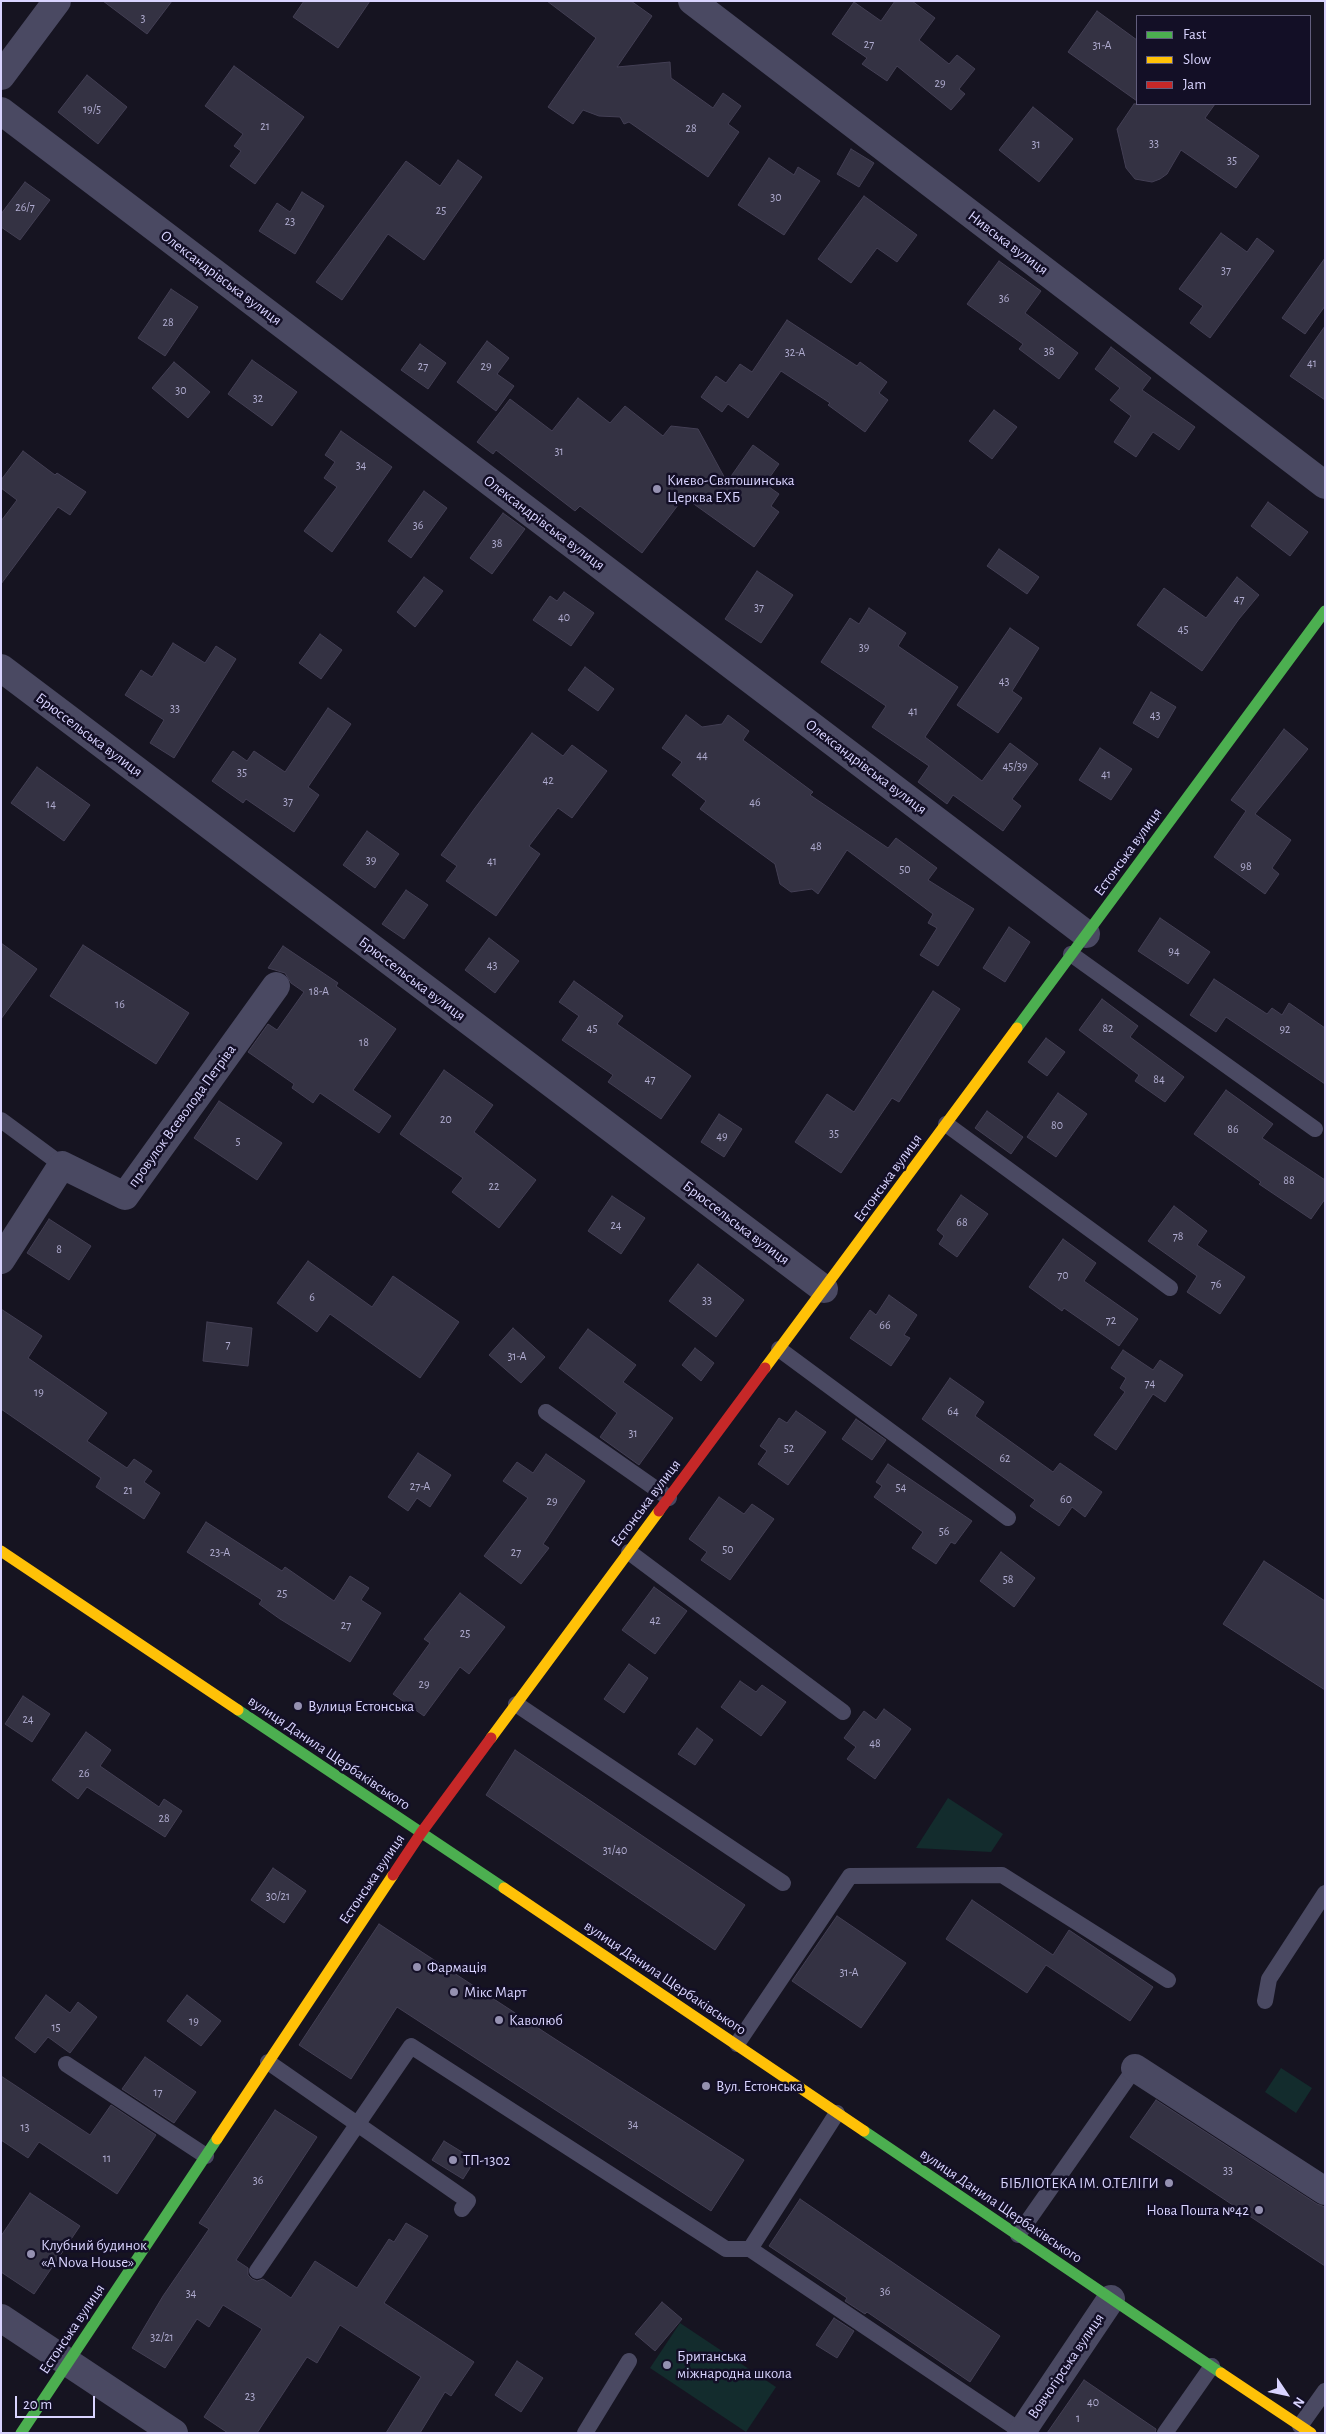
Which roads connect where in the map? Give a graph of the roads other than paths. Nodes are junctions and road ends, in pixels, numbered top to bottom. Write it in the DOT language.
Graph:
graph roads {
  1 [pos="57,1"];
  2 [pos="692,1"];
  3 [pos="1,76"];
  4 [pos="1,111"];
  5 [pos="1325,485"];
  6 [pos="1325,611"];
  7 [pos="1,668"];
  8 [pos="1079,944"];
  9 [pos="276,986"];
  10 [pos="1,1120"];
  11 [pos="946,1124"];
  12 [pos="1316,1129"];
  13 [pos="62,1165"];
  14 [pos="1,1260"];
  15 [pos="1170,1288"];
  16 [pos="824,1289"];
  17 [pos="779,1349"];
  18 [pos="546,1412"];
  19 [pos="669,1498"];
  20 [pos="1008,1518"];
  21 [pos="1,1551"];
  22 [pos="629,1552"];
  23 [pos="516,1704"];
  24 [pos="843,1712"];
  25 [pos="421,1833"];
  26 [pos="783,1883"];
  27 [pos="1325,1894"];
  28 [pos="1168,1980"];
  29 [pos="1265,2001"];
  30 [pos="737,2044"];
  31 [pos="268,2062"];
  32 [pos="66,2064"];
  33 [pos="1135,2068"];
  34 [pos="837,2112"];
  35 [pos="358,2124"];
  36 [pos="206,2156"];
  37 [pos="1325,2191"];
  38 [pos="462,2209"];
  39 [pos="1018,2235"];
  40 [pos="750,2249"];
  41 [pos="257,2271"];
  42 [pos="1112,2299"];
  43 [pos="1,2318"];
  44 [pos="629,2361"];
  45 [pos="68,2362"];
  46 [pos="1212,2366"];
  47 [pos="1325,2391"];
  48 [pos="1306,2429"];
  49 [pos="1022,2432"];
  50 [pos="21,2433"];
  51 [pos="174,2433"];
  52 [pos="584,2433"];
  53 [pos="1165,2433"];
  1 -- 3 [label="street"];
  2 -- 5 [label="street, Нивська вулиця"];
  4 -- 8 [label="street, Олександрівська вулиця"];
  6 -- 8 [label="street, Естонська вулиця"];
  7 -- 16 [label="street, Брюссельська вулиця"];
  8 -- 11 [label="street, Естонська вулиця"];
  8 -- 12 [label="lane"];
  9 -- 13 [label="street, провулок Всеволода Петріва"];
  10 -- 13 [label="lane"];
  11 -- 15 [label="lane"];
  11 -- 16 [label="street, Естонська вулиця"];
  13 -- 14 [label="street"];
  16 -- 17 [label="street, Естонська вулиця"];
  17 -- 19 [label="street, Естонська вулиця"];
  17 -- 20 [label="lane"];
  18 -- 19 [label="lane"];
  19 -- 22 [label="street, Естонська вулиця"];
  21 -- 25 [label="street, вулиця Данила Щербаківського"];
  22 -- 23 [label="street, Естонська вулиця"];
  22 -- 24 [label="lane"];
  23 -- 25 [label="street, Естонська вулиця"];
  23 -- 26 [label="lane"];
  25 -- 30 [label="street, вулиця Данила Щербаківського"];
  25 -- 31 [label="street, Естонська вулиця"];
  27 -- 29 [label="lane"];
  28 -- 30 [label="lane"];
  30 -- 34 [label="street, вулиця Данила Щербаківського"];
  31 -- 35 [label="lane"];
  31 -- 36 [label="street, Естонська вулиця"];
  32 -- 36 [label="lane"];
  33 -- 37 [label="street"];
  33 -- 39 [label="lane"];
  34 -- 39 [label="street, вулиця Данила Щербаківського"];
  34 -- 40 [label="lane"];
  35 -- 38 [label="lane"];
  35 -- 40 [label="lane"];
  35 -- 41 [label="lane"];
  36 -- 45 [label="street, Естонська вулиця"];
  39 -- 42 [label="street, вулиця Данила Щербаківського"];
  40 -- 49 [label="lane"];
  42 -- 46 [label="street, вулиця Данила Щербаківського"];
  42 -- 49 [label="street, Вовчогірська вулиця"];
  43 -- 45 [label="street"];
  44 -- 52 [label="lane"];
  45 -- 50 [label="street, Естонська вулиця"];
  45 -- 51 [label="street"];
  46 -- 48 [label="street, вулиця Данила Щербаківського"];
  46 -- 53 [label="lane"];
  47 -- 48 [label="lane"];
}
